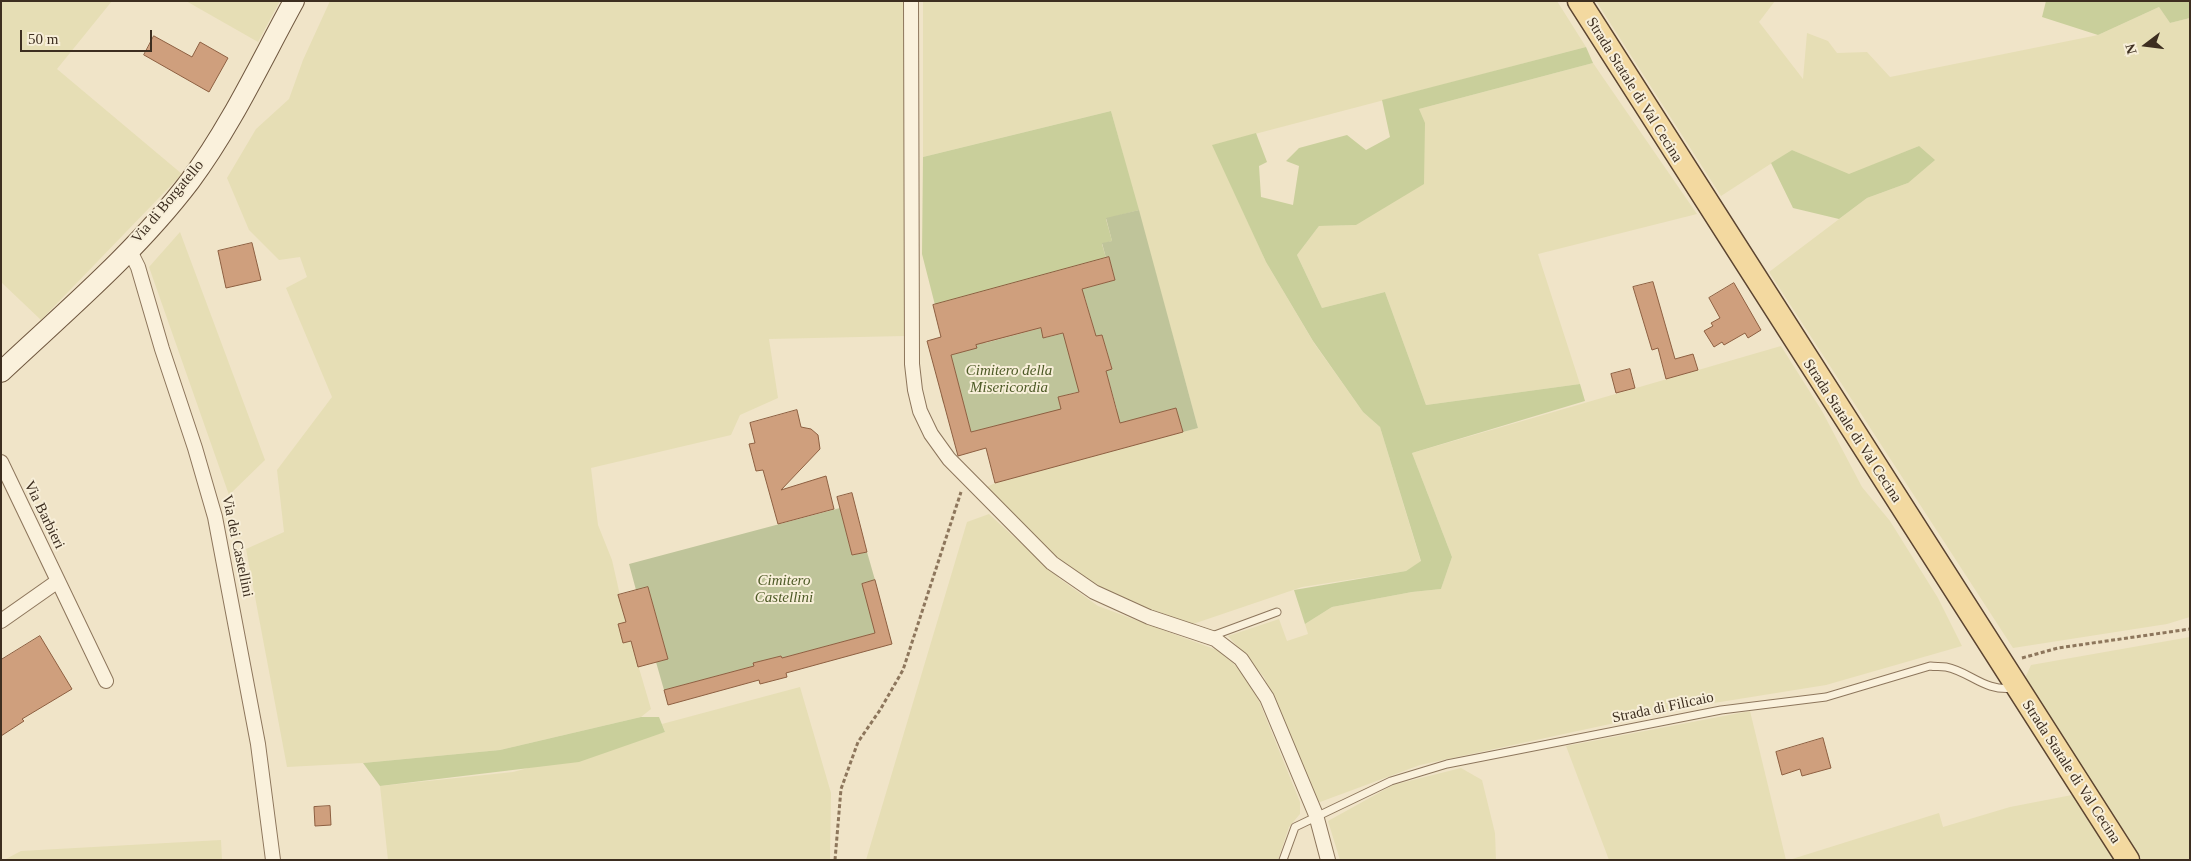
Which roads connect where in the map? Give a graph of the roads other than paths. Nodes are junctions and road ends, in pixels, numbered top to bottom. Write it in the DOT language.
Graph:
graph roads {
  1 [pos="294,1"];
  2 [pos="911,1"];
  3 [pos="1579,1"];
  4 [pos="129,249"];
  5 [pos="1,372"];
  6 [pos="1,462"];
  7 [pos="58,582"];
  8 [pos="1277,612"];
  9 [pos="1,621"];
  10 [pos="1210,637"];
  11 [pos="106,681"];
  12 [pos="2017,687"];
  13 [pos="1316,815"];
  14 [pos="273,860"];
  15 [pos="1283,860"];
  16 [pos="1328,860"];
  17 [pos="2128,860"];
  1 -- 4 [label="main road, Via di Borgatello"];
  2 -- 10 [label="street"];
  3 -- 12 [label="main road, Strada Statale di Val Cecina"];
  4 -- 5 [label="main road, Via di Borgatello"];
  4 -- 14 [label="street, Via dei Castellini"];
  6 -- 7 [label="street, Via Barbieri"];
  7 -- 9 [label="street"];
  7 -- 11 [label="street, Via Barbieri"];
  8 -- 10 [label="lane"];
  10 -- 13 [label="street"];
  12 -- 13 [label="lane, Strada di Filicaio"];
  12 -- 17 [label="main road, Strada Statale di Val Cecina"];
  13 -- 15 [label="lane, Strada di Filicaio"];
  13 -- 16 [label="street"];
}
